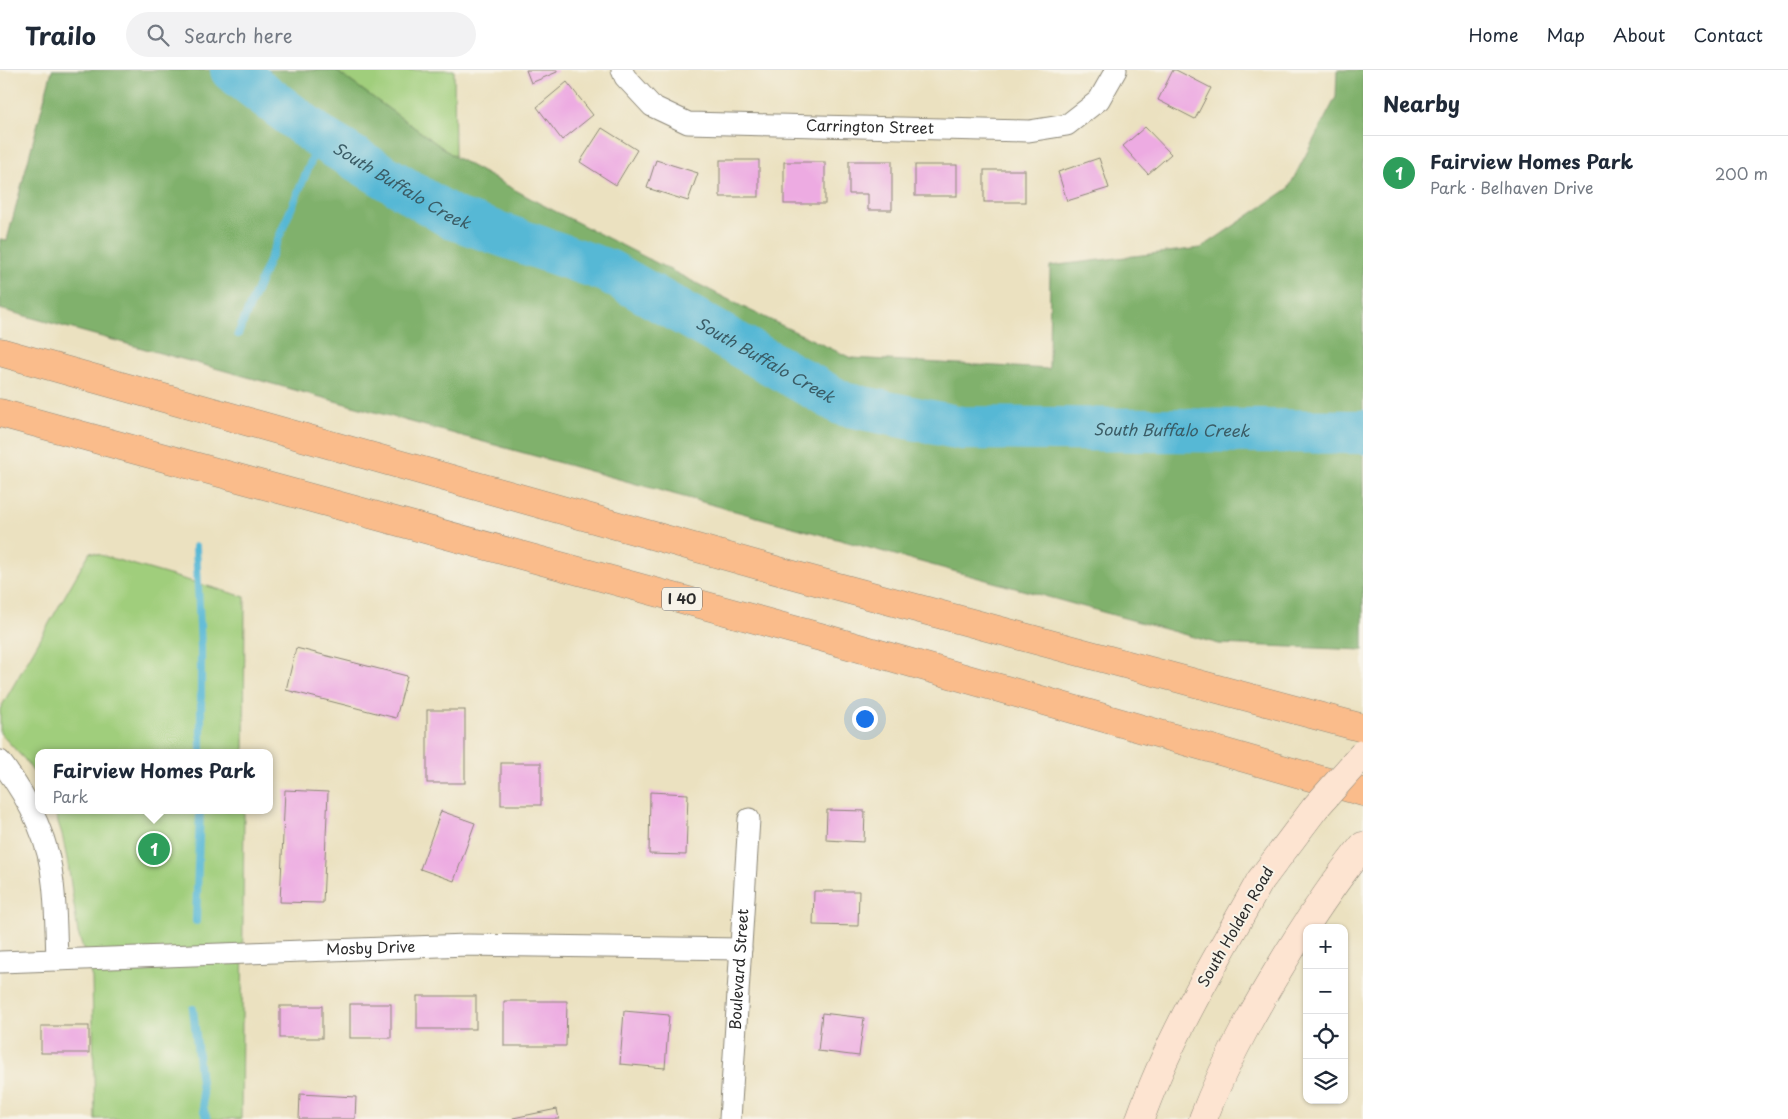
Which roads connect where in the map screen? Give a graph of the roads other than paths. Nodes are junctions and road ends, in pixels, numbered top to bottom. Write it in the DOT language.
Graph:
graph roads {
  1 [pos="622,70"];
  2 [pos="1116,70"];
  3 [pos="0,352"];
  4 [pos="0,412"];
  5 [pos="1363,728"];
  6 [pos="1363,754"];
  7 [pos="0,761"];
  8 [pos="1363,792"];
  9 [pos="749,819"];
  10 [pos="1363,846"];
  11 [pos="741,949"];
  12 [pos="57,960"];
  13 [pos="0,962"];
  14 [pos="730,1119"];
  15 [pos="1140,1119"];
  16 [pos="1203,1119"];
  1 -- 2 [label="street, Carrington Street"];
  3 -- 5 [label="highway"];
  4 -- 8 [label="highway, I 40"];
  6 -- 15 [label="main road, South Holden Road, bridge"];
  7 -- 12 [label="street"];
  9 -- 11 [label="street, Boulevard Street"];
  10 -- 16 [label="main road"];
  11 -- 12 [label="street, Mosby Drive"];
  11 -- 14 [label="street, Boulevard Street"];
  12 -- 13 [label="street, Mosby Drive"];
}
